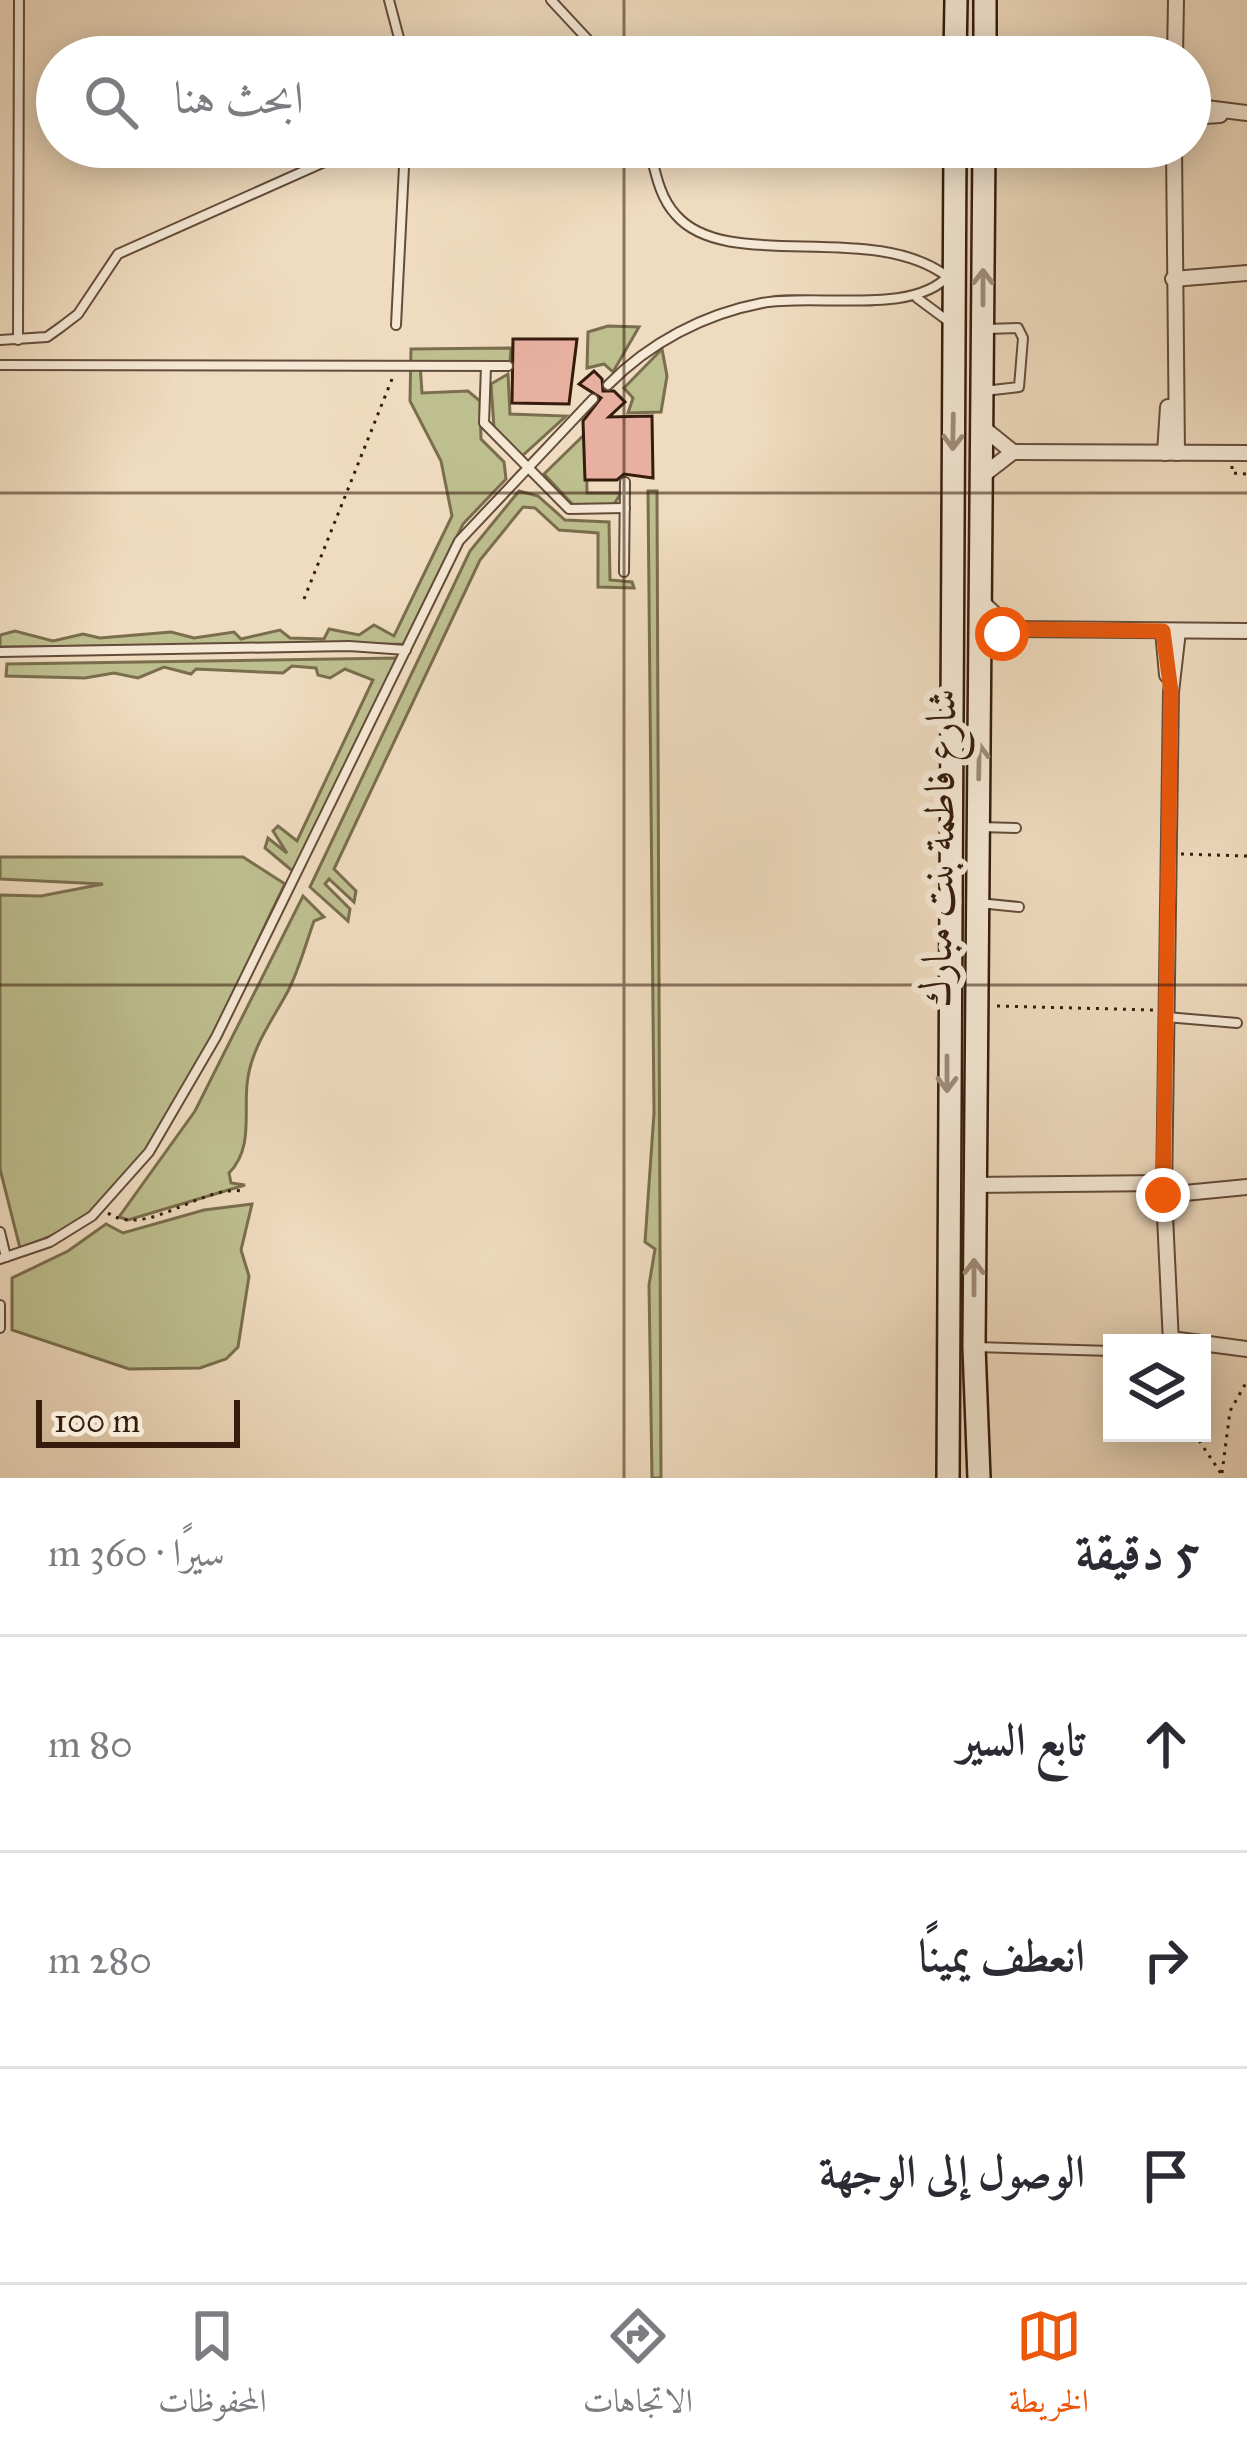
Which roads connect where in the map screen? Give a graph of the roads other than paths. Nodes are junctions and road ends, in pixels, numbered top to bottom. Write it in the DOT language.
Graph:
graph roads {
  1 [pos="19,0"];
  2 [pos="389,0"];
  3 [pos="551,0"];
  4 [pos="956,0"];
  5 [pos="986,0"];
  6 [pos="1176,0"];
  7 [pos="398,36"];
  8 [pos="584,36"];
  9 [pos="955,36"];
  10 [pos="985,36"];
  11 [pos="1175,36"];
  12 [pos="1211,109"];
  13 [pos="1242,113"];
  14 [pos="1211,115"];
  15 [pos="311,168"];
  16 [pos="404,168"];
  17 [pos="657,168"];
  18 [pos="954,168"];
  19 [pos="984,168"];
  20 [pos="1174,168"];
  21 [pos="951,273"];
  22 [pos="1173,273"];
  23 [pos="1247,273"];
  24 [pos="916,297"];
  25 [pos="396,326"];
  26 [pos="954,329"];
  27 [pos="983,330"];
  28 [pos="0,340"];
  29 [pos="18,340"];
  30 [pos="0,365"];
  31 [pos="486,366"];
  32 [pos="508,366"];
  33 [pos="608,385"];
  34 [pos="982,391"];
  35 [pos="593,399"];
  36 [pos="982,428"];
  37 [pos="1013,452"];
  38 [pos="1171,453"];
  39 [pos="1247,453"];
  40 [pos="524,468"];
  41 [pos="982,476"];
  42 [pos="625,482"];
  43 [pos="625,508"];
  44 [pos="624,572"];
  45 [pos="981,601"];
  46 [pos="1010,629"];
  47 [pos="1170,631"];
  48 [pos="1247,632"];
  49 [pos="406,650"];
  50 [pos="0,652"];
  51 [pos="980,655"];
  52 [pos="978,826"];
  53 [pos="1016,828"];
  54 [pos="978,903"];
  55 [pos="1019,907"];
  56 [pos="1166,1016"];
  57 [pos="1237,1023"];
  58 [pos="975,1185"];
  59 [pos="1164,1186"];
  60 [pos="1247,1187"];
  61 [pos="0,1232"];
  62 [pos="3,1258"];
  63 [pos="0,1305"];
  64 [pos="0,1328"];
  65 [pos="1171,1334"];
  66 [pos="1211,1346"];
  67 [pos="974,1347"];
  68 [pos="1227,1348"];
  69 [pos="1247,1348"];
  70 [pos="1211,1350"];
  71 [pos="1103,1351"];
  72 [pos="948,1478"];
  73 [pos="980,1478"];
  1 -- 29 [label="lane"];
  2 -- 7 [label="lane"];
  3 -- 8 [label="lane"];
  4 -- 9 [label="street"];
  5 -- 10 [label="street"];
  6 -- 11 [label="street"];
  12 -- 13 [label="street"];
  13 -- 14 [label="street"];
  15 -- 29 [label="lane"];
  16 -- 25 [label="lane"];
  17 -- 21 [label="lane"];
  18 -- 21 [label="street, شارع فاطمة بنت مبارك"];
  27 -- 19 [label="street, شارع فاطمة بنت مبارك, one-way"];
  20 -- 22 [label="street"];
  21 -- 24 [label="lane"];
  21 -- 26 [label="street, شارع فاطمة بنت مبارك"];
  22 -- 23 [label="street"];
  22 -- 38 [label="street"];
  24 -- 26 [label="lane"];
  24 -- 33 [label="lane"];
  26 -- 72 [label="street, شارع فاطمة بنت مبارك, one-way"];
  27 -- 34 [label="street, شارع فاطمة بنت مبارك"];
  27 -- 34 [label="lane"];
  28 -- 29 [label="lane"];
  30 -- 31 [label="lane"];
  31 -- 32 [label="lane"];
  31 -- 40 [label="lane"];
  34 -- 36 [label="street, شارع فاطمة بنت مبارك"];
  35 -- 40 [label="lane"];
  36 -- 37 [label="street"];
  36 -- 41 [label="street, شارع فاطمة بنت مبارك"];
  37 -- 38 [label="street"];
  37 -- 41 [label="street"];
  38 -- 39 [label="street"];
  40 -- 43 [label="lane"];
  40 -- 49 [label="lane"];
  41 -- 45 [label="street, شارع فاطمة بنت مبارك"];
  42 -- 43 [label="lane"];
  43 -- 44 [label="lane"];
  45 -- 46 [label="street"];
  45 -- 51 [label="street, شارع فاطمة بنت مبارك"];
  46 -- 47 [label="street"];
  46 -- 51 [label="street"];
  47 -- 48 [label="street"];
  47 -- 56 [label="street"];
  49 -- 50 [label="lane"];
  49 -- 62 [label="lane"];
  52 -- 51 [label="street, شارع فاطمة بنت مبارك, one-way"];
  52 -- 53 [label="lane"];
  52 -- 54 [label="street, شارع فاطمة بنت مبارك"];
  54 -- 55 [label="lane"];
  54 -- 58 [label="street, شارع فاطمة بنت مبارك"];
  56 -- 57 [label="lane"];
  56 -- 59 [label="street"];
  58 -- 59 [label="street"];
  67 -- 58 [label="street, شارع فاطمة بنت مبارك, one-way"];
  59 -- 60 [label="street"];
  59 -- 65 [label="street"];
  61 -- 62 [label="lane"];
  63 -- 64 [label="lane"];
  66 -- 68 [label="street"];
  67 -- 71 [label="lane"];
  67 -- 73 [label="street, شارع فاطمة بنت مبارك"];
  68 -- 69 [label="street"];
  68 -- 70 [label="street"];
}
